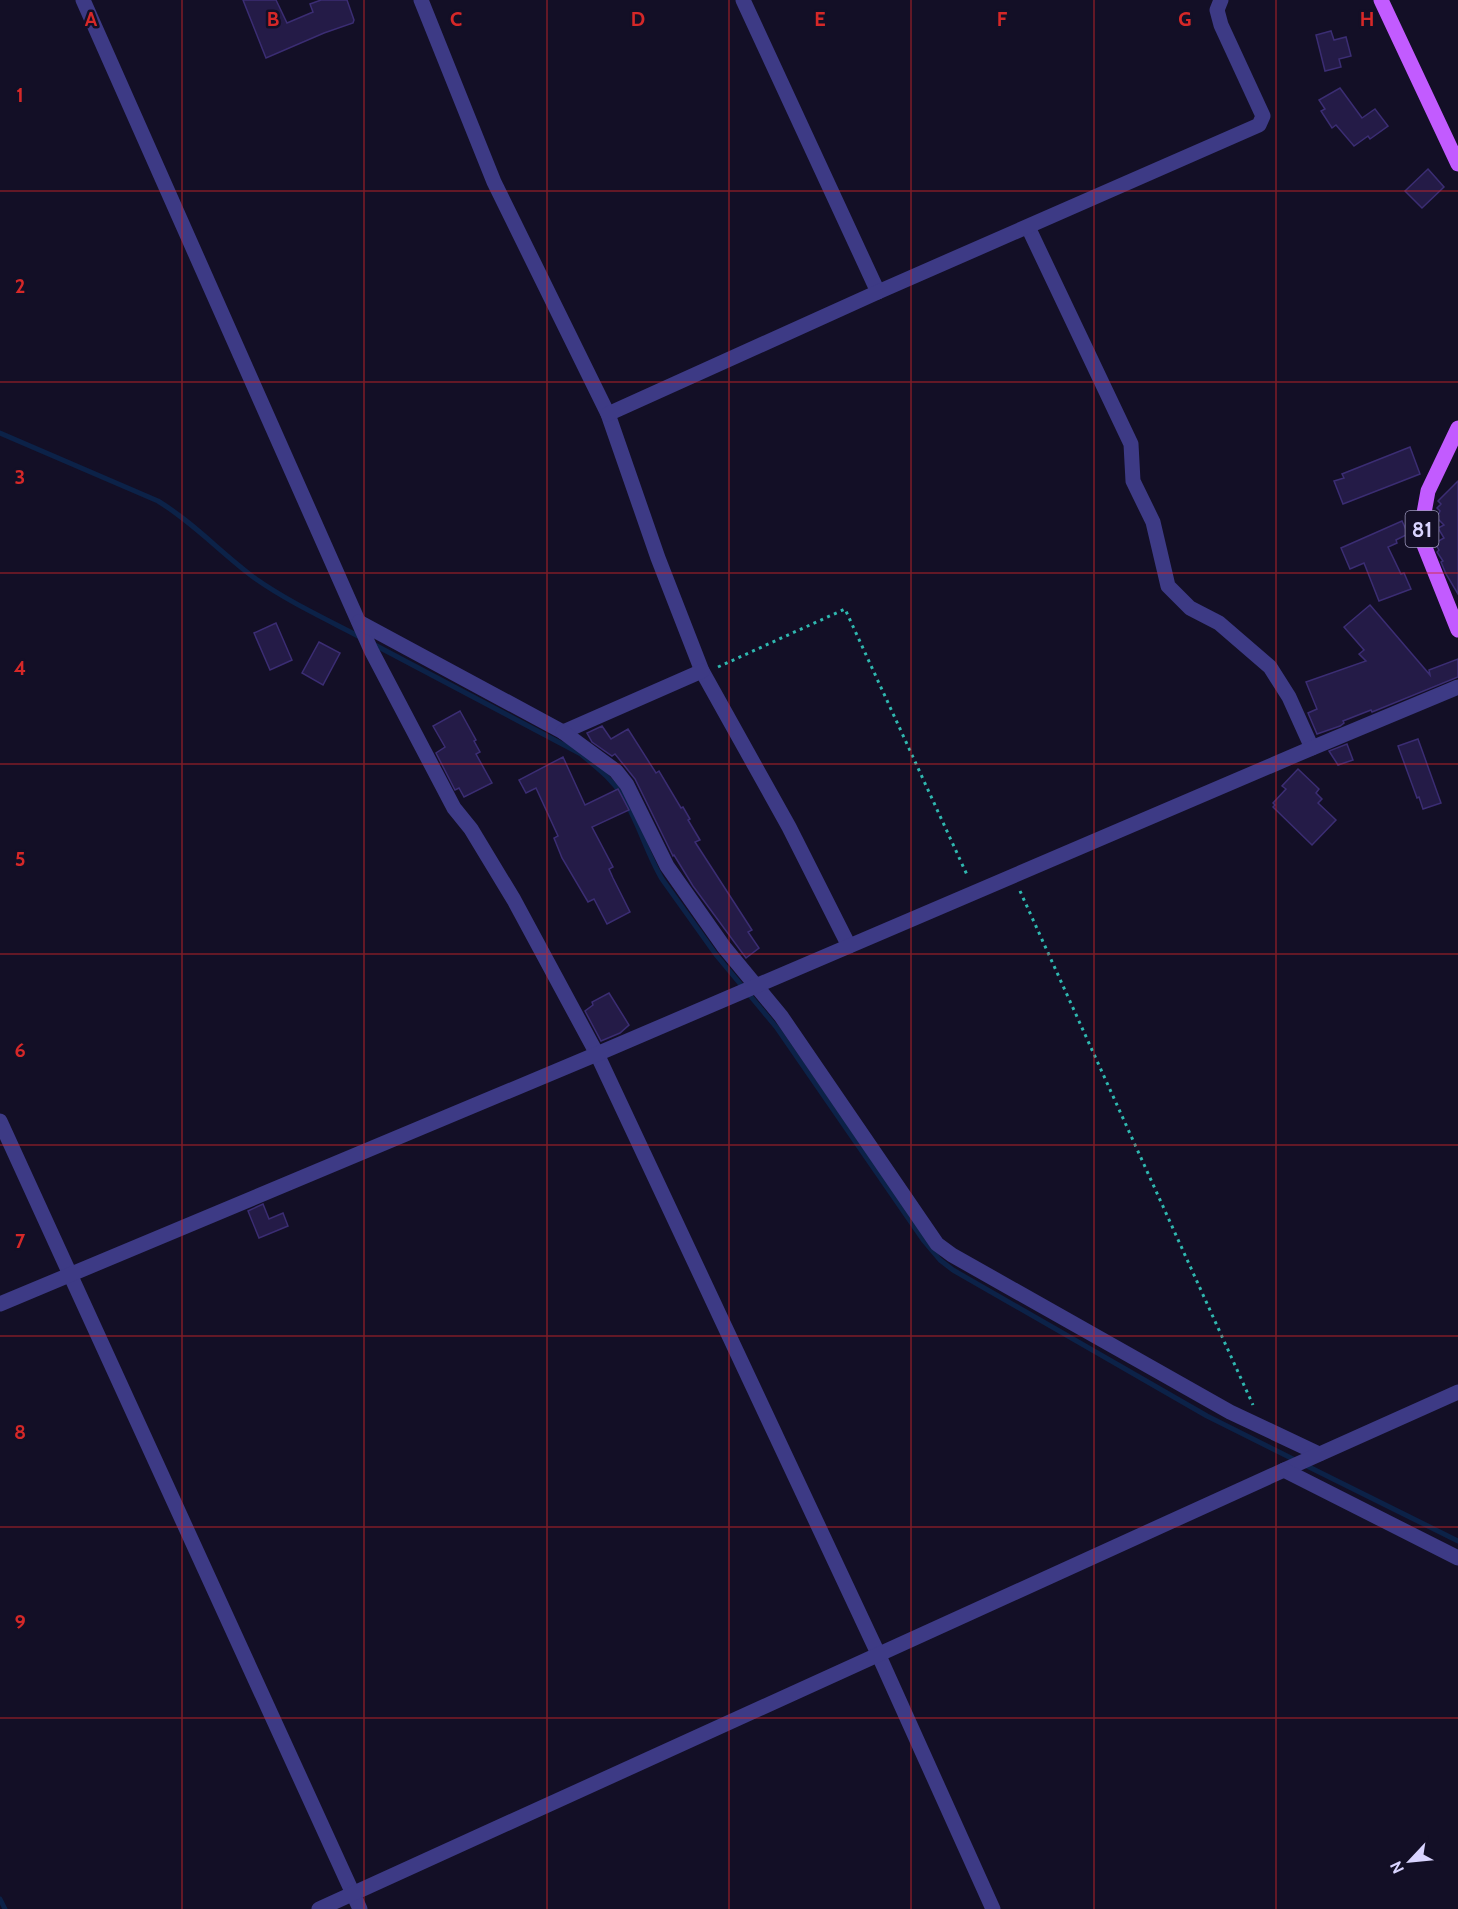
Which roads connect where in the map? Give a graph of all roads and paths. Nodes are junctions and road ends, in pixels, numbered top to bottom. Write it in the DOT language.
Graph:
graph roads {
  1 [pos="83,0"];
  2 [pos="421,0"];
  3 [pos="743,0"];
  4 [pos="1221,0"];
  5 [pos="1381,0"];
  6 [pos="1458,164"];
  7 [pos="1028,227"];
  8 [pos="878,292"];
  9 [pos="608,414"];
  10 [pos="1458,428"];
  11 [pos="361,627"];
  12 [pos="1458,630"];
  13 [pos="702,670"];
  14 [pos="1458,687"];
  15 [pos="563,732"];
  16 [pos="1312,748"];
  17 [pos="1013,876"];
  18 [pos="975,892"];
  19 [pos="849,946"];
  20 [pos="749,989"];
  21 [pos="597,1054"];
  22 [pos="0,1121"];
  23 [pos="69,1274"];
  24 [pos="0,1304"];
  25 [pos="1458,1392"];
  26 [pos="1263,1428"];
  27 [pos="1313,1457"];
  28 [pos="1287,1469"];
  29 [pos="1458,1558"];
  30 [pos="878,1654"];
  31 [pos="353,1894"];
  32 [pos="320,1909"];
  33 [pos="360,1909"];
  34 [pos="993,1909"];
  1 -- 11 [label="street"];
  2 -- 9 [label="street"];
  3 -- 8 [label="street"];
  4 -- 7 [label="street"];
  5 -- 6 [label="main road"];
  7 -- 8 [label="street"];
  7 -- 16 [label="street"];
  8 -- 9 [label="street"];
  9 -- 13 [label="street"];
  10 -- 12 [label="main road, 81"];
  11 -- 15 [label="street"];
  11 -- 21 [label="street"];
  13 -- 15 [label="street"];
  13 -- 18 [label="path"];
  13 -- 19 [label="street"];
  14 -- 16 [label="street"];
  15 -- 20 [label="street"];
  16 -- 17 [label="street"];
  17 -- 18 [label="street"];
  17 -- 26 [label="path"];
  18 -- 19 [label="street"];
  19 -- 20 [label="street"];
  20 -- 21 [label="street"];
  20 -- 26 [label="street"];
  21 -- 23 [label="street"];
  21 -- 30 [label="street"];
  22 -- 23 [label="street"];
  23 -- 24 [label="street"];
  23 -- 31 [label="street"];
  25 -- 27 [label="street"];
  26 -- 27 [label="street"];
  27 -- 28 [label="street"];
  28 -- 29 [label="street"];
  28 -- 30 [label="street"];
  30 -- 31 [label="street"];
  30 -- 34 [label="street"];
  31 -- 32 [label="street"];
  31 -- 33 [label="street"];
}
